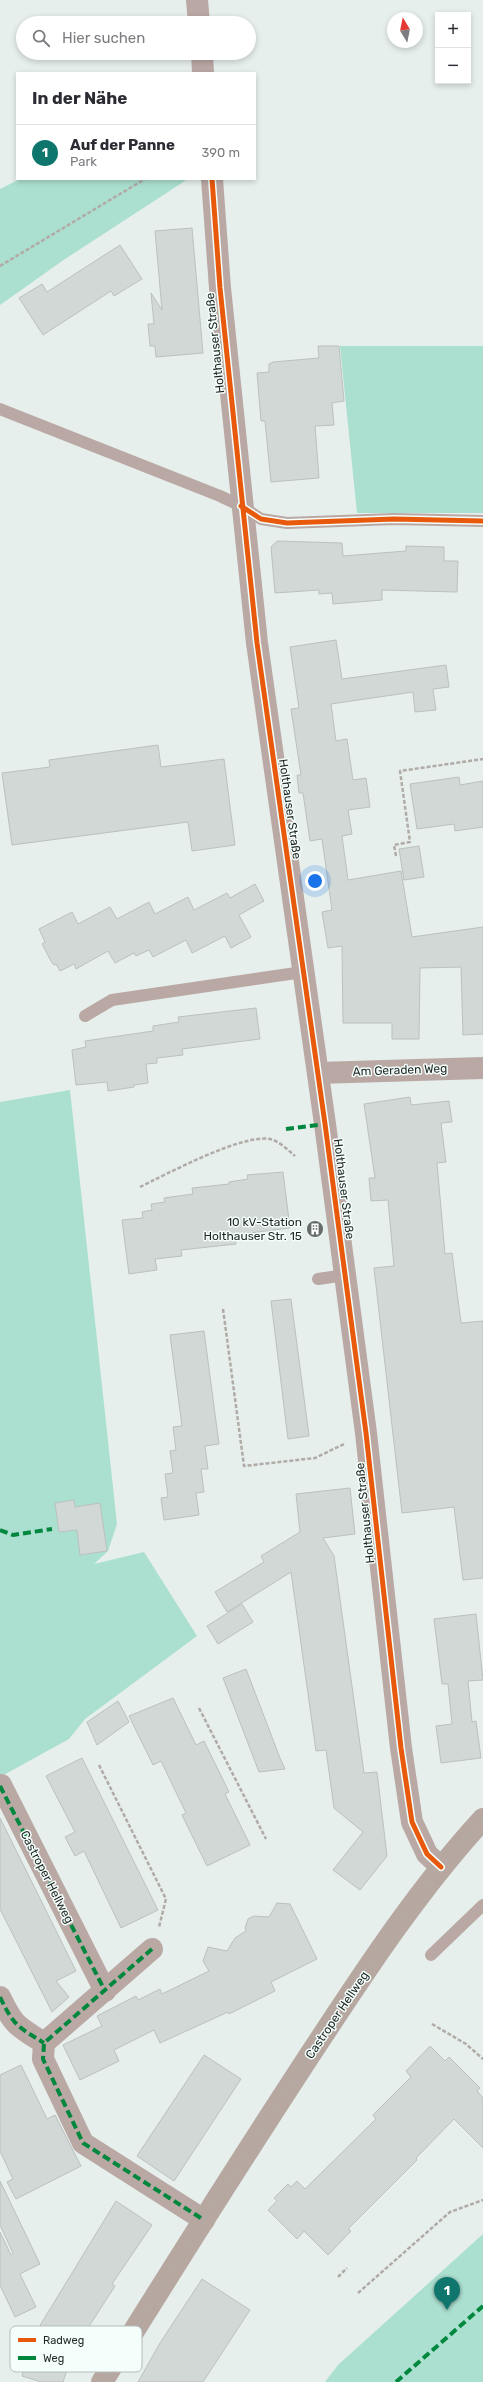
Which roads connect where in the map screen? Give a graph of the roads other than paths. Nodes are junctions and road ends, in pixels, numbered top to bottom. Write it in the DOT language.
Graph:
graph roads {
  1 [pos="197,0"];
  2 [pos="198,16"];
  3 [pos="202,60"];
  4 [pos="203,72"];
  5 [pos="212,180"];
  6 [pos="0,409"];
  7 [pos="241,506"];
  8 [pos="483,521"];
  9 [pos="303,972"];
  10 [pos="85,1016"];
  11 [pos="483,1068"];
  12 [pos="318,1073"];
  13 [pos="345,1275"];
  14 [pos="318,1279"];
  15 [pos="1,1785"];
  16 [pos="483,1819"];
  17 [pos="442,1867"];
  18 [pos="483,1905"];
  19 [pos="152,1949"];
  20 [pos="431,1955"];
  21 [pos="105,1991"];
  22 [pos="0,1997"];
  23 [pos="44,2043"];
  24 [pos="204,2220"];
  25 [pos="137,2326"];
  26 [pos="108,2372"];
  27 [pos="102,2382"];
  1 -- 2 [label="street"];
  3 -- 4 [label="street"];
  5 -- 7 [label="street, Holthauser Straße"];
  6 -- 7 [label="lane"];
  7 -- 8 [label="lane"];
  7 -- 9 [label="street, Holthauser Straße"];
  9 -- 10 [label="lane"];
  9 -- 12 [label="street, Holthauser Straße"];
  11 -- 12 [label="street, Am Geraden Weg"];
  12 -- 13 [label="street, Holthauser Straße"];
  13 -- 14 [label="lane"];
  13 -- 17 [label="street, Holthauser Straße"];
  15 -- 21 [label="street, Castroper Hellweg"];
  16 -- 17 [label="main road, Castroper Hellweg"];
  17 -- 24 [label="main road, Castroper Hellweg"];
  18 -- 20 [label="lane"];
  19 -- 21 [label="street"];
  21 -- 23 [label="street"];
  22 -- 23 [label="street"];
  23 -- 24 [label="street"];
  24 -- 25 [label="main road, Castroper Hellweg"];
  26 -- 27 [label="main road, Castroper Hellweg"];
}
